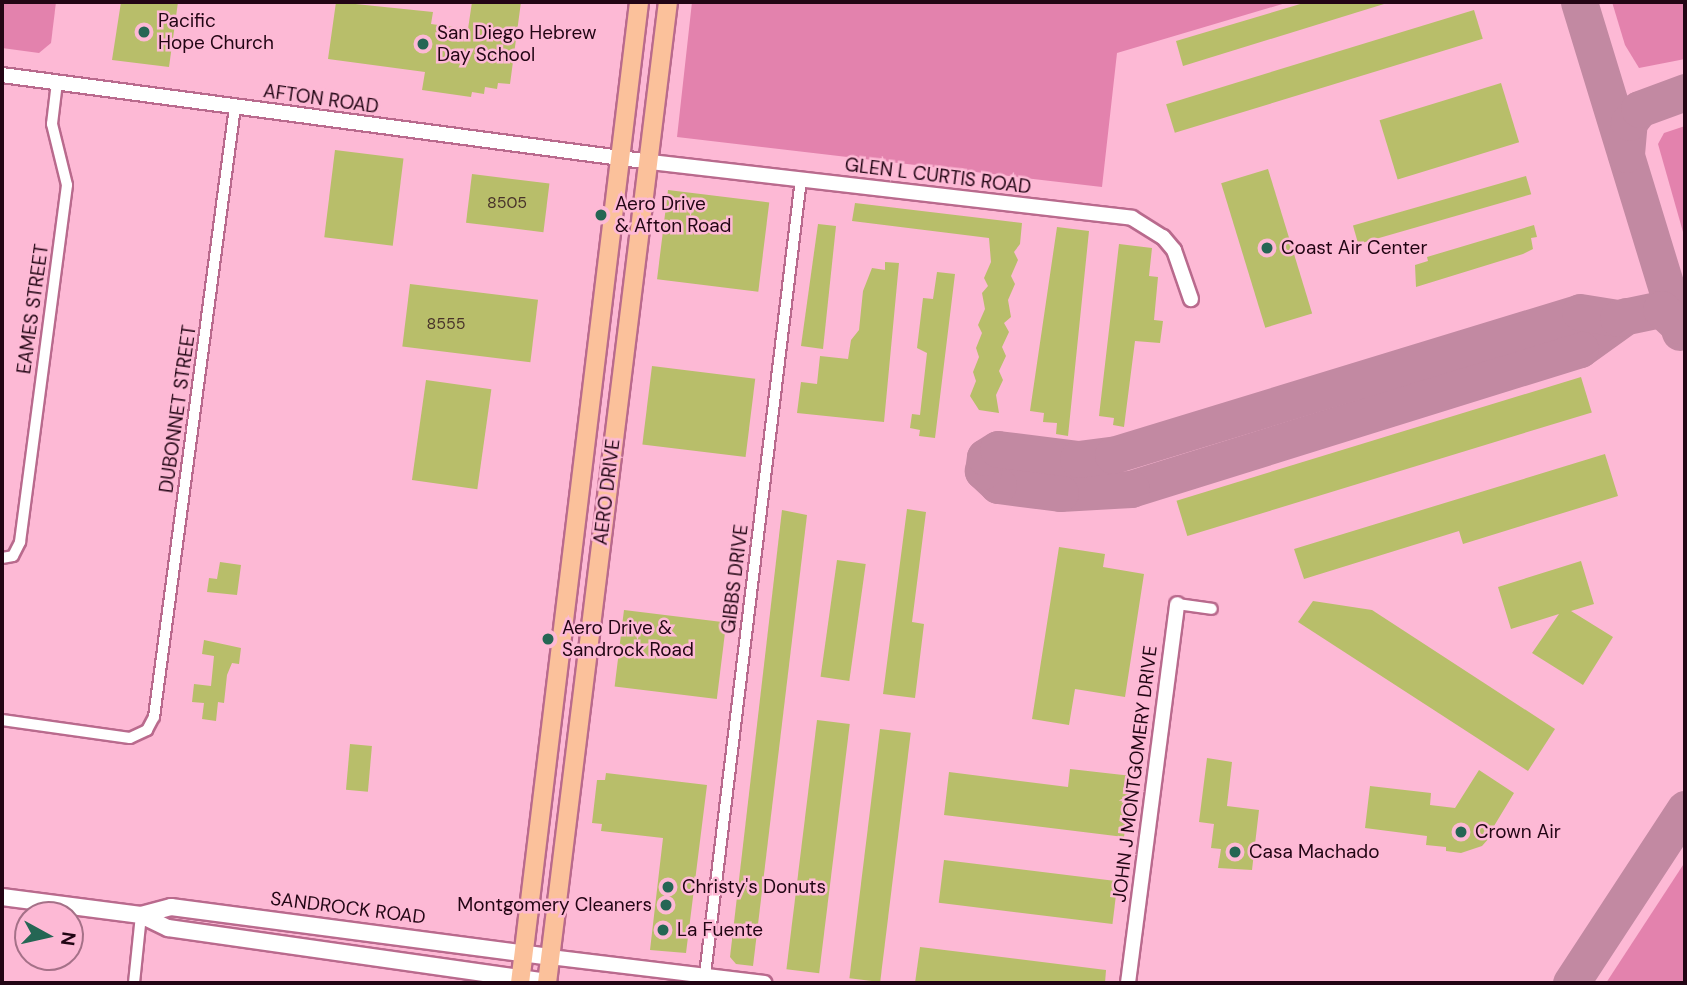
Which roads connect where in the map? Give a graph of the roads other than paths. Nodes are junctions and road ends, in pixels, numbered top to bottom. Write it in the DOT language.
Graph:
graph roads {
  1 [pos="639,2"];
  2 [pos="668,2"];
  3 [pos="2,75"];
  4 [pos="57,82"];
  5 [pos="235,107"];
  6 [pos="636,160"];
  7 [pos="802,179"];
  8 [pos="1191,299"];
  9 [pos="2,558"];
  10 [pos="1177,604"];
  11 [pos="1212,609"];
  12 [pos="2,720"];
  13 [pos="2,897"];
  14 [pos="141,915"];
  15 [pos="524,953"];
  16 [pos="550,957"];
  17 [pos="704,980"];
  18 [pos="520,981"];
  19 [pos="134,983"];
  20 [pos="549,983"];
  21 [pos="764,983"];
  22 [pos="1128,983"];
  1 -- 6 [label="main road, AERO DRIVE"];
  2 -- 6 [label="main road, AERO DRIVE"];
  3 -- 4 [label="street, AFTON ROAD"];
  4 -- 5 [label="street, AFTON ROAD"];
  4 -- 9 [label="street, EAMES STREET"];
  5 -- 6 [label="street, AFTON ROAD"];
  5 -- 12 [label="street, DUBONNET STREET"];
  6 -- 7 [label="street, GLEN L CURTIS ROAD"];
  6 -- 15 [label="main road, AERO DRIVE"];
  6 -- 16 [label="main road, AERO DRIVE"];
  7 -- 8 [label="street, GLEN L CURTIS ROAD"];
  7 -- 17 [label="street, GIBBS DRIVE"];
  10 -- 11 [label="street, JOHN J MONTGOMERY DRIVE"];
  10 -- 22 [label="street, JOHN J MONTGOMERY DRIVE"];
  13 -- 14 [label="main road, SANDROCK ROAD"];
  14 -- 15 [label="main road, SANDROCK ROAD"];
  14 -- 18 [label="main road, SANDROCK ROAD"];
  14 -- 19 [label="street"];
  15 -- 16 [label="main road, SANDROCK ROAD"];
  15 -- 18 [label="main road, AERO DRIVE"];
  16 -- 17 [label="street"];
  16 -- 20 [label="main road, AERO DRIVE"];
  17 -- 21 [label="street"];
  18 -- 20 [label="main road, SANDROCK ROAD"];
}
